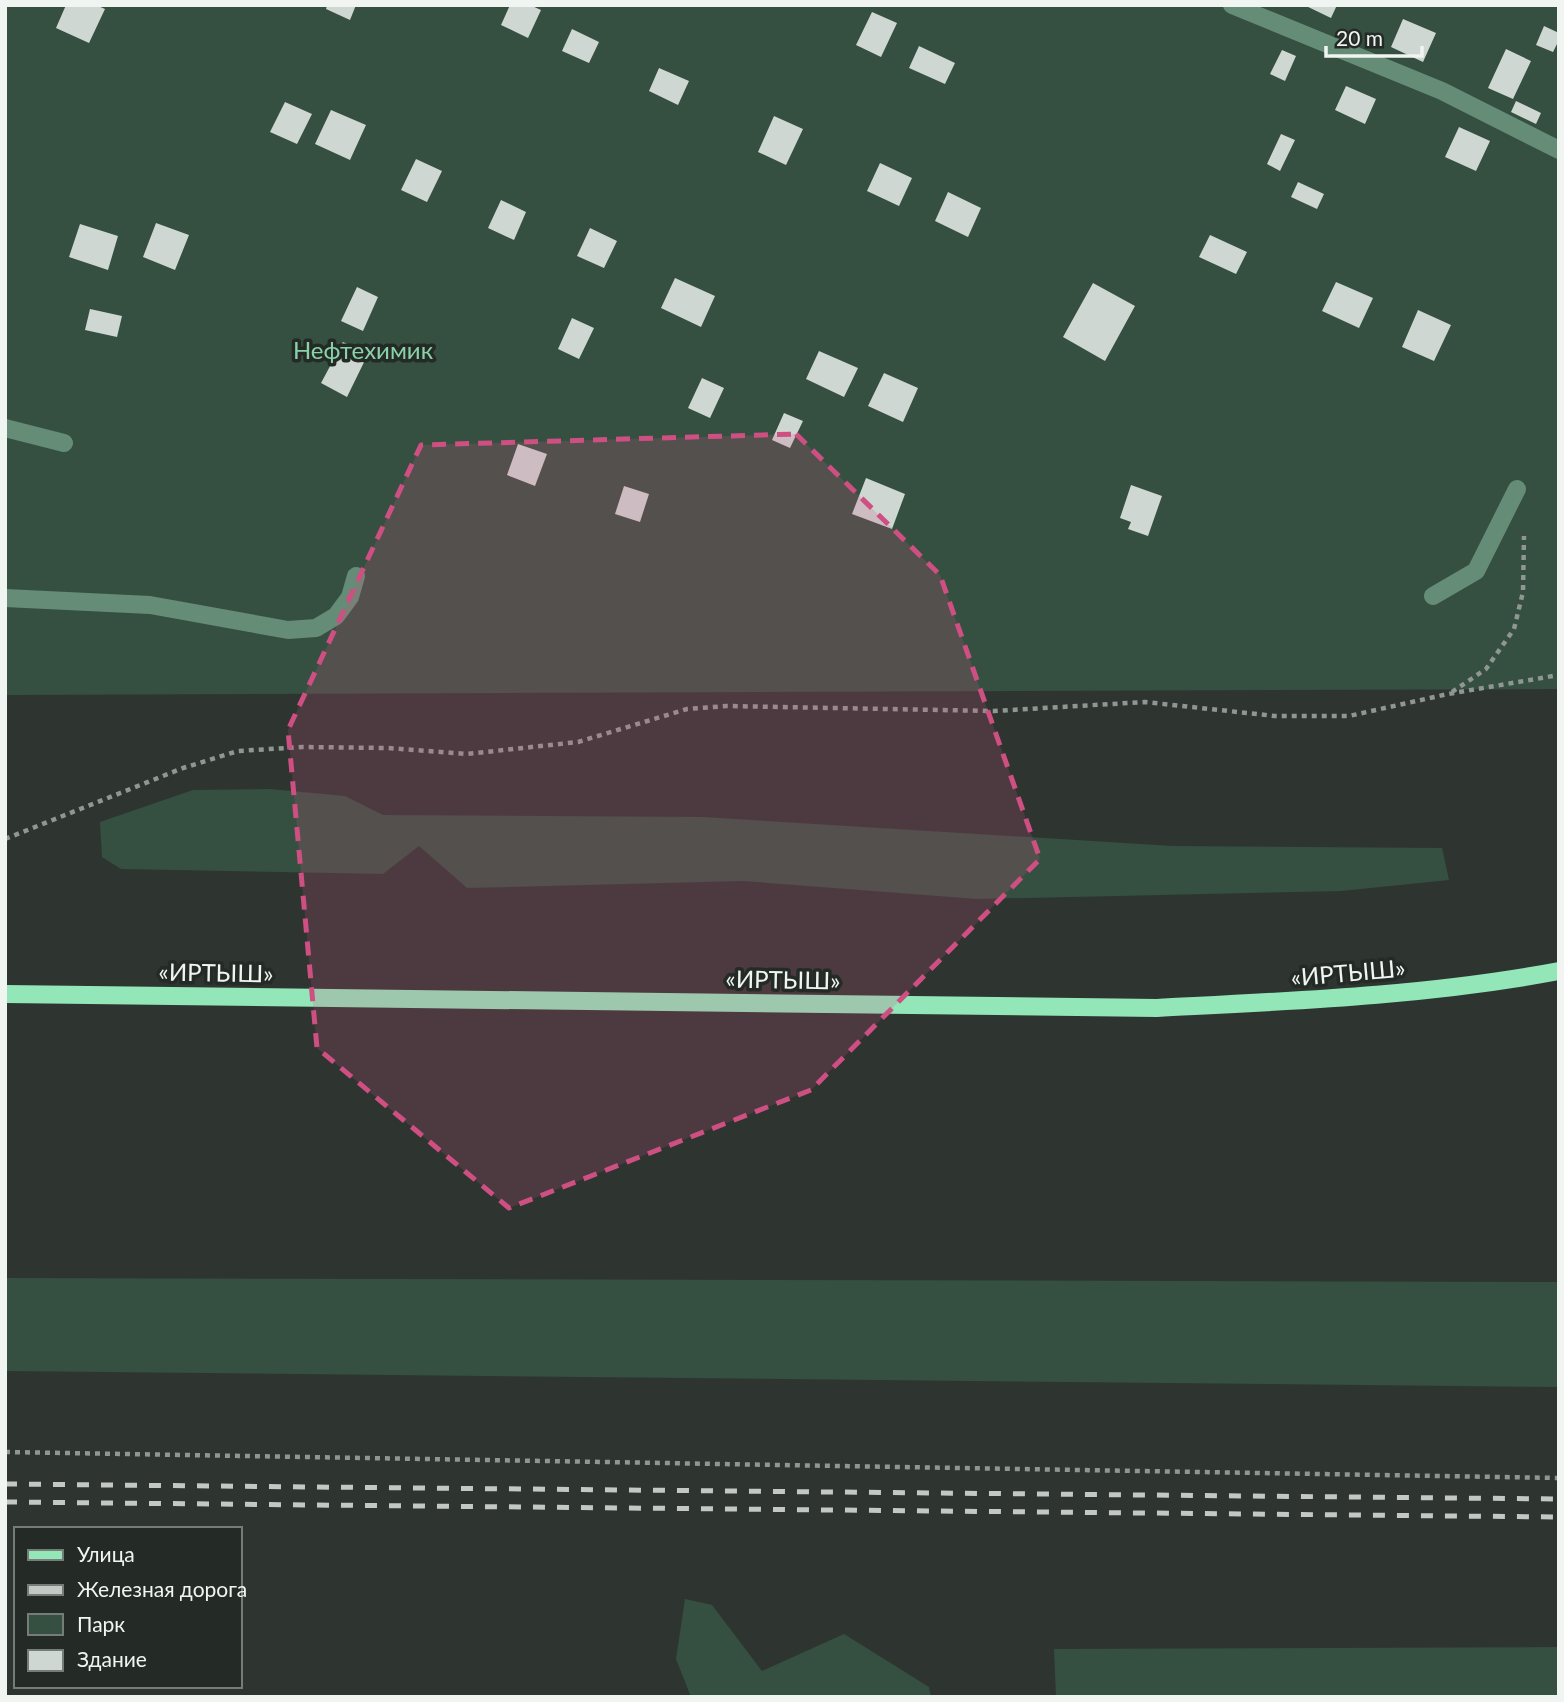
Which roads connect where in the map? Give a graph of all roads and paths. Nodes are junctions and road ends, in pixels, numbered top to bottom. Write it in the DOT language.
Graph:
graph roads {
  1 [pos="1232,5"];
  2 [pos="1559,150"];
  3 [pos="5,428"];
  4 [pos="64,443"];
  5 [pos="1517,489"];
  6 [pos="1526,528"];
  7 [pos="356,576"];
  8 [pos="1433,596"];
  9 [pos="5,598"];
  10 [pos="1559,675"];
  11 [pos="1448,694"];
  12 [pos="5,839"];
  13 [pos="1559,971"];
  14 [pos="5,994"];
  15 [pos="5,1452"];
  16 [pos="1559,1478"];
  1 -- 2 [label="lane"];
  3 -- 4 [label="lane"];
  5 -- 8 [label="lane"];
  6 -- 11 [label="path"];
  7 -- 9 [label="lane"];
  10 -- 11 [label="path"];
  11 -- 12 [label="path"];
  13 -- 14 [label="main road, «ИРТЫШ»"];
  15 -- 16 [label="path"];
}
